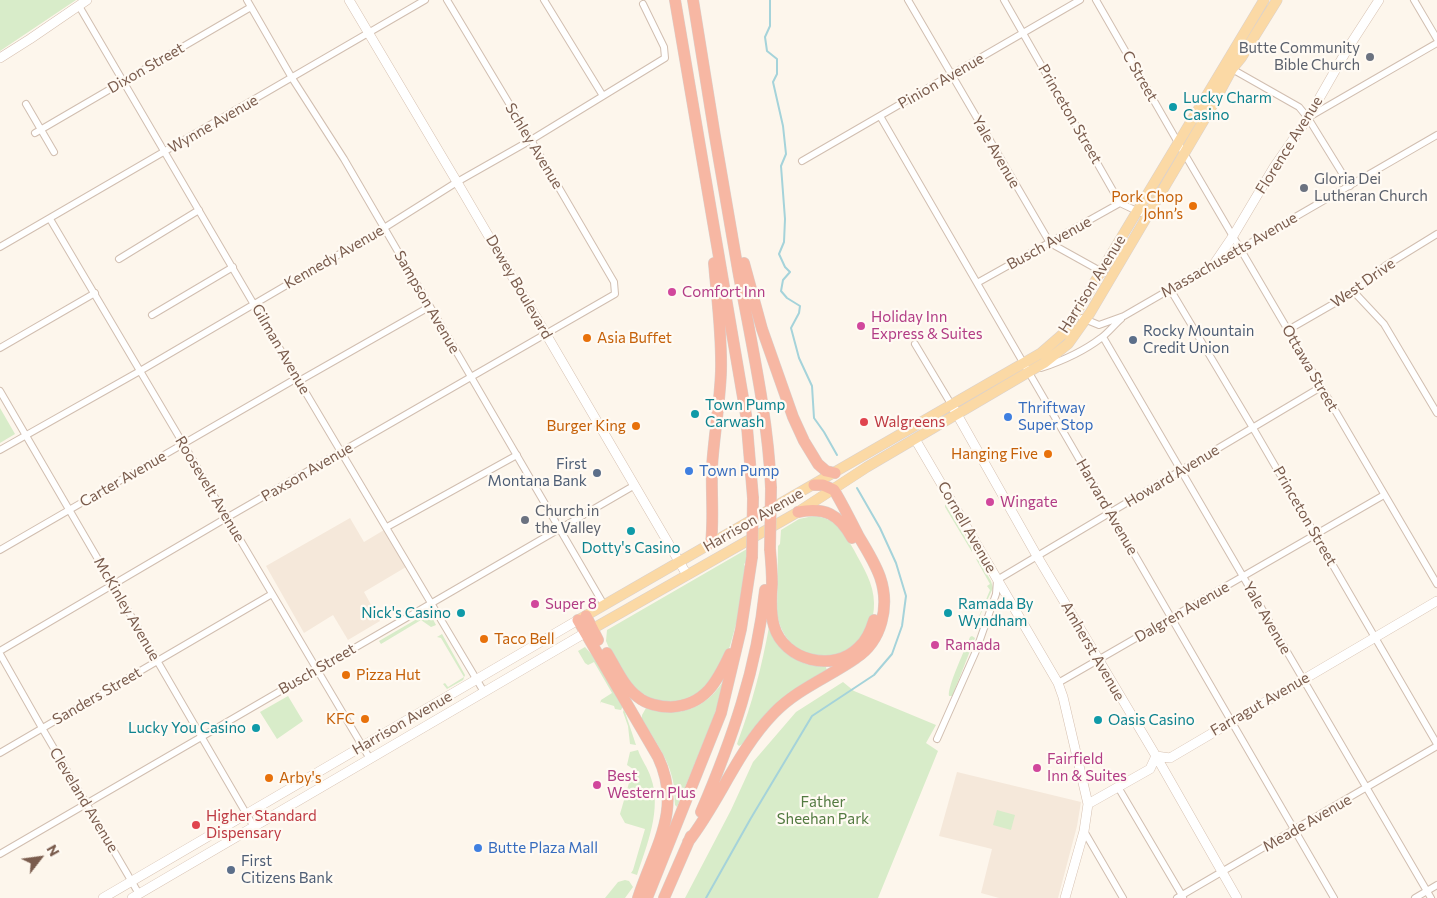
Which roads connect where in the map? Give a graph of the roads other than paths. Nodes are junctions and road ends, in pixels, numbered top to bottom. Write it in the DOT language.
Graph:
graph roads {
  1 [pos="87,0"];
  2 [pos="247,0"];
  3 [pos="348,0"];
  4 [pos="425,0"];
  5 [pos="447,0"];
  6 [pos="544,0"];
  7 [pos="675,0"];
  8 [pos="693,0"];
  9 [pos="908,0"];
  10 [pos="1004,0"];
  11 [pos="1080,0"];
  12 [pos="1096,0"];
  13 [pos="1264,0"];
  14 [pos="1277,0"];
  15 [pos="1379,0"];
  16 [pos="1414,0"];
  17 [pos="643,4"];
  18 [pos="79,6"];
  19 [pos="251,7"];
  20 [pos="368,33"];
  21 [pos="1023,33"];
  22 [pos="1437,41"];
  23 [pos="0,58"];
  24 [pos="1232,69"];
  25 [pos="951,75"];
  26 [pos="292,78"];
  27 [pos="124,81"];
  28 [pos="603,96"];
  29 [pos="26,104"];
  30 [pos="880,116"];
  31 [pos="1308,118"];
  32 [pos="38,131"];
  33 [pos="1437,135"];
  34 [pos="532,140"];
  35 [pos="1178,143"];
  36 [pos="716,150"];
  37 [pos="54,152"];
  38 [pos="165,152"];
  39 [pos="1184,153"];
  40 [pos="802,161"];
  41 [pos="457,182"];
  42 [pos="1350,186"];
  43 [pos="1120,203"];
  44 [pos="200,210"];
  45 [pos="712,214"];
  46 [pos="1142,214"];
  47 [pos="50,218"];
  48 [pos="384,228"];
  49 [pos="1437,234"];
  50 [pos="1233,236"];
  51 [pos="1050,243"];
  52 [pos="0,246"];
  53 [pos="1241,249"];
  54 [pos="119,258"];
  55 [pos="1214,264"];
  56 [pos="233,267"];
  57 [pos="1106,274"];
  58 [pos="977,283"];
  59 [pos="1170,289"];
  60 [pos="1354,292"];
  61 [pos="95,293"];
  62 [pos="615,294"];
  63 [pos="254,304"];
  64 [pos="429,307"];
  65 [pos="1074,314"];
  66 [pos="152,315"];
  67 [pos="1124,316"];
  68 [pos="1085,320"];
  69 [pos="1288,330"];
  70 [pos="546,334"];
  71 [pos="1103,337"];
  72 [pos="916,344"];
  73 [pos="0,348"];
  74 [pos="1023,362"];
  75 [pos="140,371"];
  76 [pos="1028,372"];
  77 [pos="472,378"];
  78 [pos="298,379"];
  79 [pos="1321,387"];
  80 [pos="0,391"];
  81 [pos="951,404"];
  82 [pos="1437,413"];
  83 [pos="956,414"];
  84 [pos="1253,428"];
  85 [pos="26,435"];
  86 [pos="915,438"];
  87 [pos="184,445"];
  88 [pos="0,450"];
  89 [pos="342,452"];
  90 [pos="517,455"];
  91 [pos="1181,470"];
  92 [pos="836,473"];
  93 [pos="635,485"];
  94 [pos="814,485"];
  95 [pos="834,490"];
  96 [pos="1384,495"];
  97 [pos="70,510"];
  98 [pos="798,512"];
  99 [pos="1110,513"];
  100 [pos="228,517"];
  101 [pos="387,528"];
  102 [pos="559,530"];
  103 [pos="1316,535"];
  104 [pos="712,543"];
  105 [pos="770,549"];
  106 [pos="0,550"];
  107 [pos="1037,556"];
  108 [pos="679,562"];
  109 [pos="687,575"];
  110 [pos="1243,577"];
  111 [pos="997,580"];
  112 [pos="1437,584"];
  113 [pos="113,585"];
  114 [pos="272,594"];
  115 [pos="1437,601"];
  116 [pos="432,603"];
  117 [pos="604,605"];
  118 [pos="582,618"];
  119 [pos="1171,618"];
  120 [pos="741,630"];
  121 [pos="589,631"];
  122 [pos="1375,637"];
  123 [pos="0,652"];
  124 [pos="1098,660"];
  125 [pos="158,661"];
  126 [pos="317,669"];
  127 [pos="477,679"];
  128 [pos="1303,679"];
  129 [pos="1058,684"];
  130 [pos="484,692"];
  131 [pos="1231,721"];
  132 [pos="42,728"];
  133 [pos="202,737"];
  134 [pos="937,738"];
  135 [pos="1437,745"];
  136 [pos="363,746"];
  137 [pos="0,752"];
  138 [pos="1156,756"];
  139 [pos="370,759"];
  140 [pos="1118,787"];
  141 [pos="1366,788"];
  142 [pos="86,803"];
  143 [pos="1088,804"];
  144 [pos="246,814"];
  145 [pos="254,827"];
  146 [pos="1294,830"];
  147 [pos="1084,832"];
  148 [pos="688,842"];
  149 [pos="0,854"];
  150 [pos="1222,872"];
  151 [pos="132,881"];
  152 [pos="1437,885"];
  153 [pos="1427,891"];
  154 [pos="136,896"];
  155 [pos="1180,897"];
  156 [pos="103,898"];
  157 [pos="638,898"];
  158 [pos="647,898"];
  159 [pos="664,898"];
  160 [pos="1065,898"];
  161 [pos="1123,898"];
  162 [pos="1237,898"];
  163 [pos="1334,898"];
  164 [pos="1415,898"];
  165 [pos="1431,898"];
  1 -- 18 [label="street"];
  2 -- 19 [label="street, Sampson Avenue"];
  3 -- 20 [label="street, Dewey Boulevard"];
  4 -- 20 [label="street, Wynne Avenue"];
  5 -- 34 [label="street, Schley Avenue"];
  6 -- 28 [label="street"];
  7 -- 45 [label="highway"];
  8 -- 36 [label="highway"];
  9 -- 25 [label="street, Yale Avenue"];
  10 -- 21 [label="street, Princeton Street"];
  11 -- 21 [label="street, Pinion Avenue"];
  12 -- 35 [label="street, C Street"];
  13 -- 35 [label="main road, Harrison Avenue"];
  14 -- 24 [label="main road, Harrison Avenue"];
  15 -- 31 [label="street, Florence Avenue"];
  16 -- 22 [label="street"];
  17 -- 28 [label="street, Kennedy Avenue"];
  18 -- 23 [label="street"];
  18 -- 27 [label="street, Gilman Avenue"];
  19 -- 26 [label="street, Sampson Avenue"];
  19 -- 27 [label="street, Dixon Street"];
  20 -- 26 [label="street, Wynne Avenue"];
  20 -- 41 [label="street, Dewey Boulevard"];
  21 -- 25 [label="street, Pinion Avenue"];
  21 -- 43 [label="street, Princeton Street"];
  22 -- 31 [label="street"];
  24 -- 31 [label="street"];
  24 -- 39 [label="main road, Harrison Avenue"];
  25 -- 30 [label="street, Pinion Avenue"];
  25 -- 51 [label="street, Yale Avenue"];
  26 -- 38 [label="street, Wynne Avenue"];
  26 -- 48 [label="street, Sampson Avenue"];
  27 -- 32 [label="street, Dixon Street"];
  27 -- 38 [label="street, Gilman Avenue"];
  28 -- 34 [label="street, Kennedy Avenue"];
  29 -- 32 [label="street"];
  30 -- 40 [label="street, Pinion Avenue"];
  30 -- 58 [label="street, Harvard Avenue"];
  31 -- 42 [label="street"];
  31 -- 50 [label="street, Florence Avenue"];
  32 -- 37 [label="street"];
  33 -- 42 [label="street, Massachusetts Avenue"];
  34 -- 41 [label="street, Kennedy Avenue"];
  34 -- 62 [label="street, Schley Avenue"];
  35 -- 39 [label="street, C Street"];
  35 -- 46 [label="main road, Harrison Avenue"];
  36 -- 92 [label="highway"];
  36 -- 105 [label="highway, bridge"];
  38 -- 44 [label="street, Gilman Avenue"];
  38 -- 47 [label="street, Wynne Avenue"];
  39 -- 46 [label="main road, Harrison Avenue"];
  39 -- 50 [label="street, Ottawa Street"];
  41 -- 48 [label="street, Kennedy Avenue"];
  41 -- 70 [label="street, Dewey Boulevard"];
  42 -- 53 [label="street, Massachusetts Avenue"];
  43 -- 46 [label="street"];
  43 -- 51 [label="street, Busch Avenue"];
  44 -- 54 [label="street"];
  44 -- 56 [label="street, Gilman Avenue"];
  45 -- 104 [label="highway"];
  45 -- 120 [label="highway, bridge"];
  46 -- 57 [label="main road, Harrison Avenue"];
  47 -- 52 [label="street, Wynne Avenue"];
  47 -- 61 [label="street, Roosevelt Avenue"];
  48 -- 63 [label="street, Kennedy Avenue"];
  48 -- 64 [label="street, Sampson Avenue"];
  49 -- 60 [label="street, West Drive"];
  50 -- 53 [label="street, Ottawa Street"];
  50 -- 55 [label="street, Florence Avenue"];
  51 -- 57 [label="street"];
  51 -- 58 [label="street, Busch Avenue"];
  53 -- 55 [label="street, Massachusetts Avenue"];
  53 -- 69 [label="street, Ottawa Street"];
  55 -- 59 [label="street, Massachusetts Avenue"];
  56 -- 63 [label="street, Gilman Avenue"];
  56 -- 66 [label="street"];
  57 -- 65 [label="main road, Harrison Avenue"];
  57 -- 68 [label="main road, Harrison Avenue"];
  58 -- 74 [label="street, Harvard Avenue"];
  59 -- 67 [label="street, Massachusetts Avenue"];
  59 -- 84 [label="street, Princeton Street"];
  60 -- 69 [label="street, West Drive"];
  60 -- 82 [label="street"];
  61 -- 73 [label="street"];
  61 -- 75 [label="street, Roosevelt Avenue"];
  62 -- 70 [label="street, Paxson Avenue"];
  63 -- 75 [label="street, Kennedy Avenue"];
  63 -- 78 [label="street, Gilman Avenue"];
  64 -- 77 [label="street, Sampson Avenue"];
  64 -- 78 [label="street, Carter Avenue"];
  65 -- 68 [label="street, Massachusetts Avenue"];
  65 -- 74 [label="main road, Harrison Avenue"];
  67 -- 68 [label="street, Massachusetts Avenue"];
  67 -- 71 [label="street, Massachusetts Avenue"];
  68 -- 76 [label="main road, Harrison Avenue"];
  69 -- 79 [label="street, Ottawa Street"];
  70 -- 77 [label="street, Paxson Avenue"];
  70 -- 93 [label="street, Dewey Boulevard"];
  71 -- 76 [label="street, Massachusetts Avenue"];
  71 -- 91 [label="street, Yale Avenue"];
  72 -- 81 [label="street"];
  74 -- 76 [label="street, Harvard Avenue"];
  74 -- 81 [label="main road, Harrison Avenue"];
  75 -- 85 [label="street, Kennedy Avenue"];
  75 -- 87 [label="street, Roosevelt Avenue"];
  76 -- 83 [label="main road, Harrison Avenue"];
  76 -- 99 [label="street, Harvard Avenue"];
  77 -- 89 [label="street, Paxson Avenue"];
  77 -- 90 [label="street, Sampson Avenue"];
  78 -- 87 [label="street, Carter Avenue"];
  78 -- 89 [label="street, Gilman Avenue"];
  79 -- 84 [label="street, Howard Avenue"];
  79 -- 96 [label="street, Ottawa Street"];
  80 -- 85 [label="street, McKinley Avenue"];
  81 -- 83 [label="street, Amherst Avenue"];
  81 -- 92 [label="main road, Harrison Avenue"];
  83 -- 86 [label="main road, Harrison Avenue"];
  83 -- 107 [label="street, Amherst Avenue"];
  84 -- 91 [label="street, Howard Avenue"];
  84 -- 103 [label="street, Princeton Street"];
  85 -- 88 [label="street, Kennedy Avenue"];
  85 -- 97 [label="street, McKinley Avenue"];
  86 -- 95 [label="main road, Harrison Avenue"];
  86 -- 111 [label="street, Cornell Avenue"];
  87 -- 97 [label="street, Carter Avenue"];
  87 -- 100 [label="street, Roosevelt Avenue"];
  89 -- 100 [label="street, Paxson Avenue"];
  89 -- 101 [label="street, Gilman Avenue"];
  90 -- 101 [label="street"];
  90 -- 102 [label="street, Sampson Avenue"];
  91 -- 99 [label="street, Howard Avenue"];
  91 -- 110 [label="street, Yale Avenue"];
  92 -- 94 [label="main road, Harrison Avenue"];
  93 -- 102 [label="street, Busch Street"];
  93 -- 108 [label="street, Dewey Boulevard"];
  94 -- 95 [label="highway"];
  94 -- 104 [label="main road, Harrison Avenue"];
  95 -- 98 [label="main road, Harrison Avenue"];
  95 -- 148 [label="highway"];
  96 -- 103 [label="street, Dalgren Avenue"];
  96 -- 112 [label="street, Ottawa Street"];
  97 -- 106 [label="street, Carter Avenue"];
  97 -- 113 [label="street, McKinley Avenue"];
  98 -- 105 [label="highway"];
  98 -- 109 [label="main road, Harrison Avenue"];
  99 -- 107 [label="street, Howard Avenue"];
  99 -- 119 [label="street, Harvard Avenue"];
  100 -- 113 [label="street, Paxson Avenue"];
  100 -- 114 [label="street, Roosevelt Avenue"];
  101 -- 116 [label="street, Gilman Avenue"];
  102 -- 116 [label="street, Busch Street"];
  102 -- 117 [label="street, Sampson Avenue"];
  103 -- 110 [label="street, Dalgren Avenue"];
  103 -- 122 [label="street, Princeton Street"];
  104 -- 108 [label="main road, Harrison Avenue"];
  105 -- 148 [label="highway"];
  107 -- 111 [label="street, Howard Avenue"];
  107 -- 124 [label="street, Amherst Avenue"];
  108 -- 109 [label="street, Dewey Boulevard"];
  108 -- 117 [label="main road, Harrison Avenue"];
  109 -- 121 [label="main road, Harrison Avenue"];
  110 -- 119 [label="street, Dalgren Avenue"];
  110 -- 128 [label="street, Yale Avenue"];
  111 -- 129 [label="street, Cornell Avenue"];
  111 -- 134 [label="street"];
  113 -- 123 [label="street, Paxson Avenue"];
  113 -- 125 [label="street, McKinley Avenue"];
  114 -- 125 [label="street, Sanders Street"];
  114 -- 126 [label="street, Roosevelt Avenue"];
  115 -- 122 [label="street, Farragut Avenue"];
  116 -- 126 [label="street, Busch Street"];
  116 -- 127 [label="street, Gilman Avenue"];
  117 -- 118 [label="main road, Harrison Avenue"];
  118 -- 121 [label="highway"];
  118 -- 127 [label="street, Harrison Avenue"];
  119 -- 124 [label="street, Dalgren Avenue"];
  119 -- 131 [label="street, Harvard Avenue"];
  120 -- 121 [label="highway"];
  120 -- 158 [label="highway"];
  121 -- 130 [label="street, Harrison Avenue"];
  121 -- 157 [label="highway"];
  122 -- 128 [label="street, Farragut Avenue"];
  122 -- 135 [label="street, Princeton Street"];
  123 -- 132 [label="street, Cleveland Avenue"];
  124 -- 129 [label="street, Dalgren Avenue"];
  124 -- 138 [label="street, Amherst Avenue"];
  125 -- 132 [label="street, Sanders Street"];
  125 -- 133 [label="street, McKinley Avenue"];
  126 -- 133 [label="street, Busch Street"];
  126 -- 136 [label="street, Roosevelt Avenue"];
  127 -- 130 [label="street, Gilman Avenue"];
  127 -- 136 [label="street, Harrison Avenue"];
  128 -- 131 [label="street, Farragut Avenue"];
  128 -- 141 [label="street, Yale Avenue"];
  129 -- 143 [label="street, Cornell Avenue"];
  130 -- 139 [label="street, Harrison Avenue"];
  131 -- 138 [label="street, Farragut Avenue"];
  131 -- 146 [label="street, Harvard Avenue"];
  132 -- 137 [label="street, Sanders Street"];
  132 -- 142 [label="street, Cleveland Avenue"];
  133 -- 142 [label="street, Busch Street"];
  133 -- 144 [label="street, McKinley Avenue"];
  135 -- 141 [label="street, Meade Avenue"];
  136 -- 139 [label="street, Roosevelt Avenue"];
  136 -- 144 [label="street, Harrison Avenue"];
  138 -- 140 [label="street"];
  138 -- 150 [label="street, Amherst Avenue"];
  139 -- 145 [label="street, Harrison Avenue"];
  140 -- 143 [label="street"];
  140 -- 155 [label="street"];
  141 -- 146 [label="street, Meade Avenue"];
  141 -- 153 [label="street, Yale Avenue"];
  142 -- 149 [label="street, Busch Street"];
  142 -- 151 [label="street, Cleveland Avenue"];
  143 -- 147 [label="street, Cornell Avenue"];
  144 -- 145 [label="street, McKinley Avenue"];
  144 -- 151 [label="street, Harrison Avenue"];
  145 -- 154 [label="street, Harrison Avenue"];
  146 -- 150 [label="street, Meade Avenue"];
  146 -- 163 [label="street, Harvard Avenue"];
  147 -- 160 [label="street, Cornell Avenue"];
  147 -- 161 [label="street"];
  148 -- 159 [label="highway"];
  150 -- 155 [label="street, Meade Avenue"];
  150 -- 162 [label="street, Amherst Avenue"];
  151 -- 154 [label="street, Cleveland Avenue"];
  151 -- 156 [label="street, Harrison Avenue"];
  152 -- 153 [label="street"];
  153 -- 164 [label="street"];
  153 -- 165 [label="street, Yale Avenue"];
}
